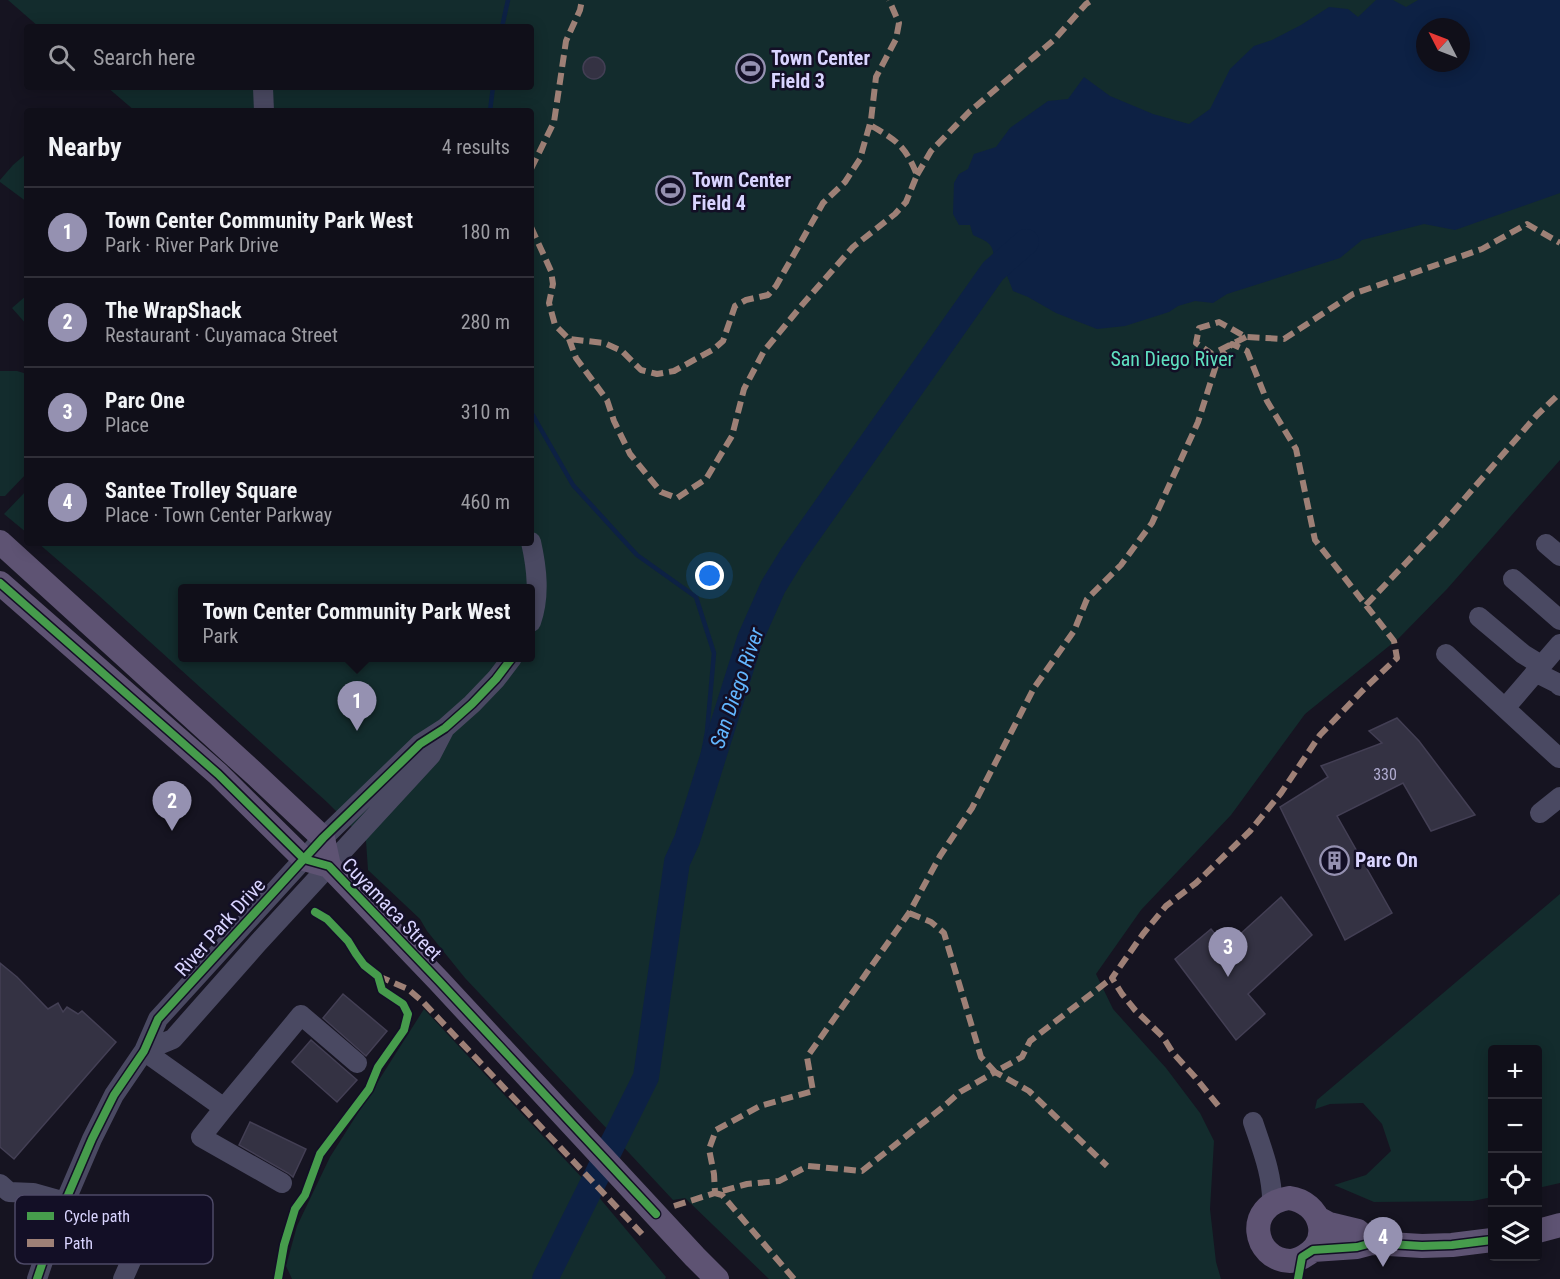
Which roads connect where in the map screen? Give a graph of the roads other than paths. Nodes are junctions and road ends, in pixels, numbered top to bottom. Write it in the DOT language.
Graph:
graph roads {
  1 [pos="263,90"];
  2 [pos="264,108"];
  3 [pos="0,542"];
  4 [pos="532,546"];
  5 [pos="1513,579"];
  6 [pos="3,593"];
  7 [pos="535,612"];
  8 [pos="1479,616"];
  9 [pos="1560,620"];
  10 [pos="1560,644"];
  11 [pos="1446,654"];
  12 [pos="508,662"];
  13 [pos="1538,668"];
  14 [pos="1560,686"];
  15 [pos="1504,708"];
  16 [pos="444,728"];
  17 [pos="1559,758"];
  18 [pos="1560,797"];
  19 [pos="1540,813"];
  20 [pos="322,838"];
  21 [pos="304,860"];
  22 [pos="329,866"];
  23 [pos="144,1051"];
  24 [pos="357,1063"];
  25 [pos="224,1108"];
  26 [pos="1253,1122"];
  27 [pos="282,1183"];
  28 [pos="0,1184"];
  29 [pos="40,1195"];
  30 [pos="68,1195"];
  31 [pos="1282,1201"];
  32 [pos="1318,1218"];
  33 [pos="1560,1225"];
  34 [pos="1542,1230"];
  35 [pos="1488,1240"];
  36 [pos="1372,1243"];
  37 [pos="42,1264"];
  38 [pos="130,1264"];
  39 [pos="1294,1264"];
  40 [pos="37,1279"];
  41 [pos="123,1279"];
  42 [pos="717,1279"];
  1 -- 2 [label="street"];
  3 -- 20 [label="main road"];
  4 -- 7 [label="street"];
  5 -- 9 [label="street"];
  6 -- 21 [label="main road"];
  8 -- 13 [label="street"];
  10 -- 13 [label="street"];
  11 -- 15 [label="street"];
  12 -- 16 [label="street, River Park Drive"];
  13 -- 14 [label="street"];
  13 -- 15 [label="street"];
  15 -- 17 [label="street"];
  16 -- 20 [label="street, River Park Drive"];
  16 -- 22 [label="street, River Park Drive"];
  18 -- 19 [label="street"];
  20 -- 21 [label="street, River Park Drive"];
  20 -- 22 [label="main road, Cuyamaca Street"];
  21 -- 22 [label="main road, Cuyamaca Street"];
  21 -- 23 [label="street, River Park Drive"];
  22 -- 23 [label="street, River Park Drive"];
  22 -- 42 [label="main road, Cuyamaca Street"];
  23 -- 25 [label="street"];
  23 -- 30 [label="street, River Park Drive"];
  24 -- 25 [label="street"];
  25 -- 27 [label="street"];
  26 -- 31 [label="street"];
  28 -- 29 [label="street"];
  31 -- 32 [label="main road"];
  31 -- 39 [label="main road"];
  32 -- 36 [label="main road"];
  32 -- 39 [label="main road"];
  33 -- 34 [label="main road"];
  35 -- 36 [label="main road"];
  36 -- 39 [label="main road"];
  37 -- 40 [label="street, River Park Drive"];
  38 -- 41 [label="street"];
}
